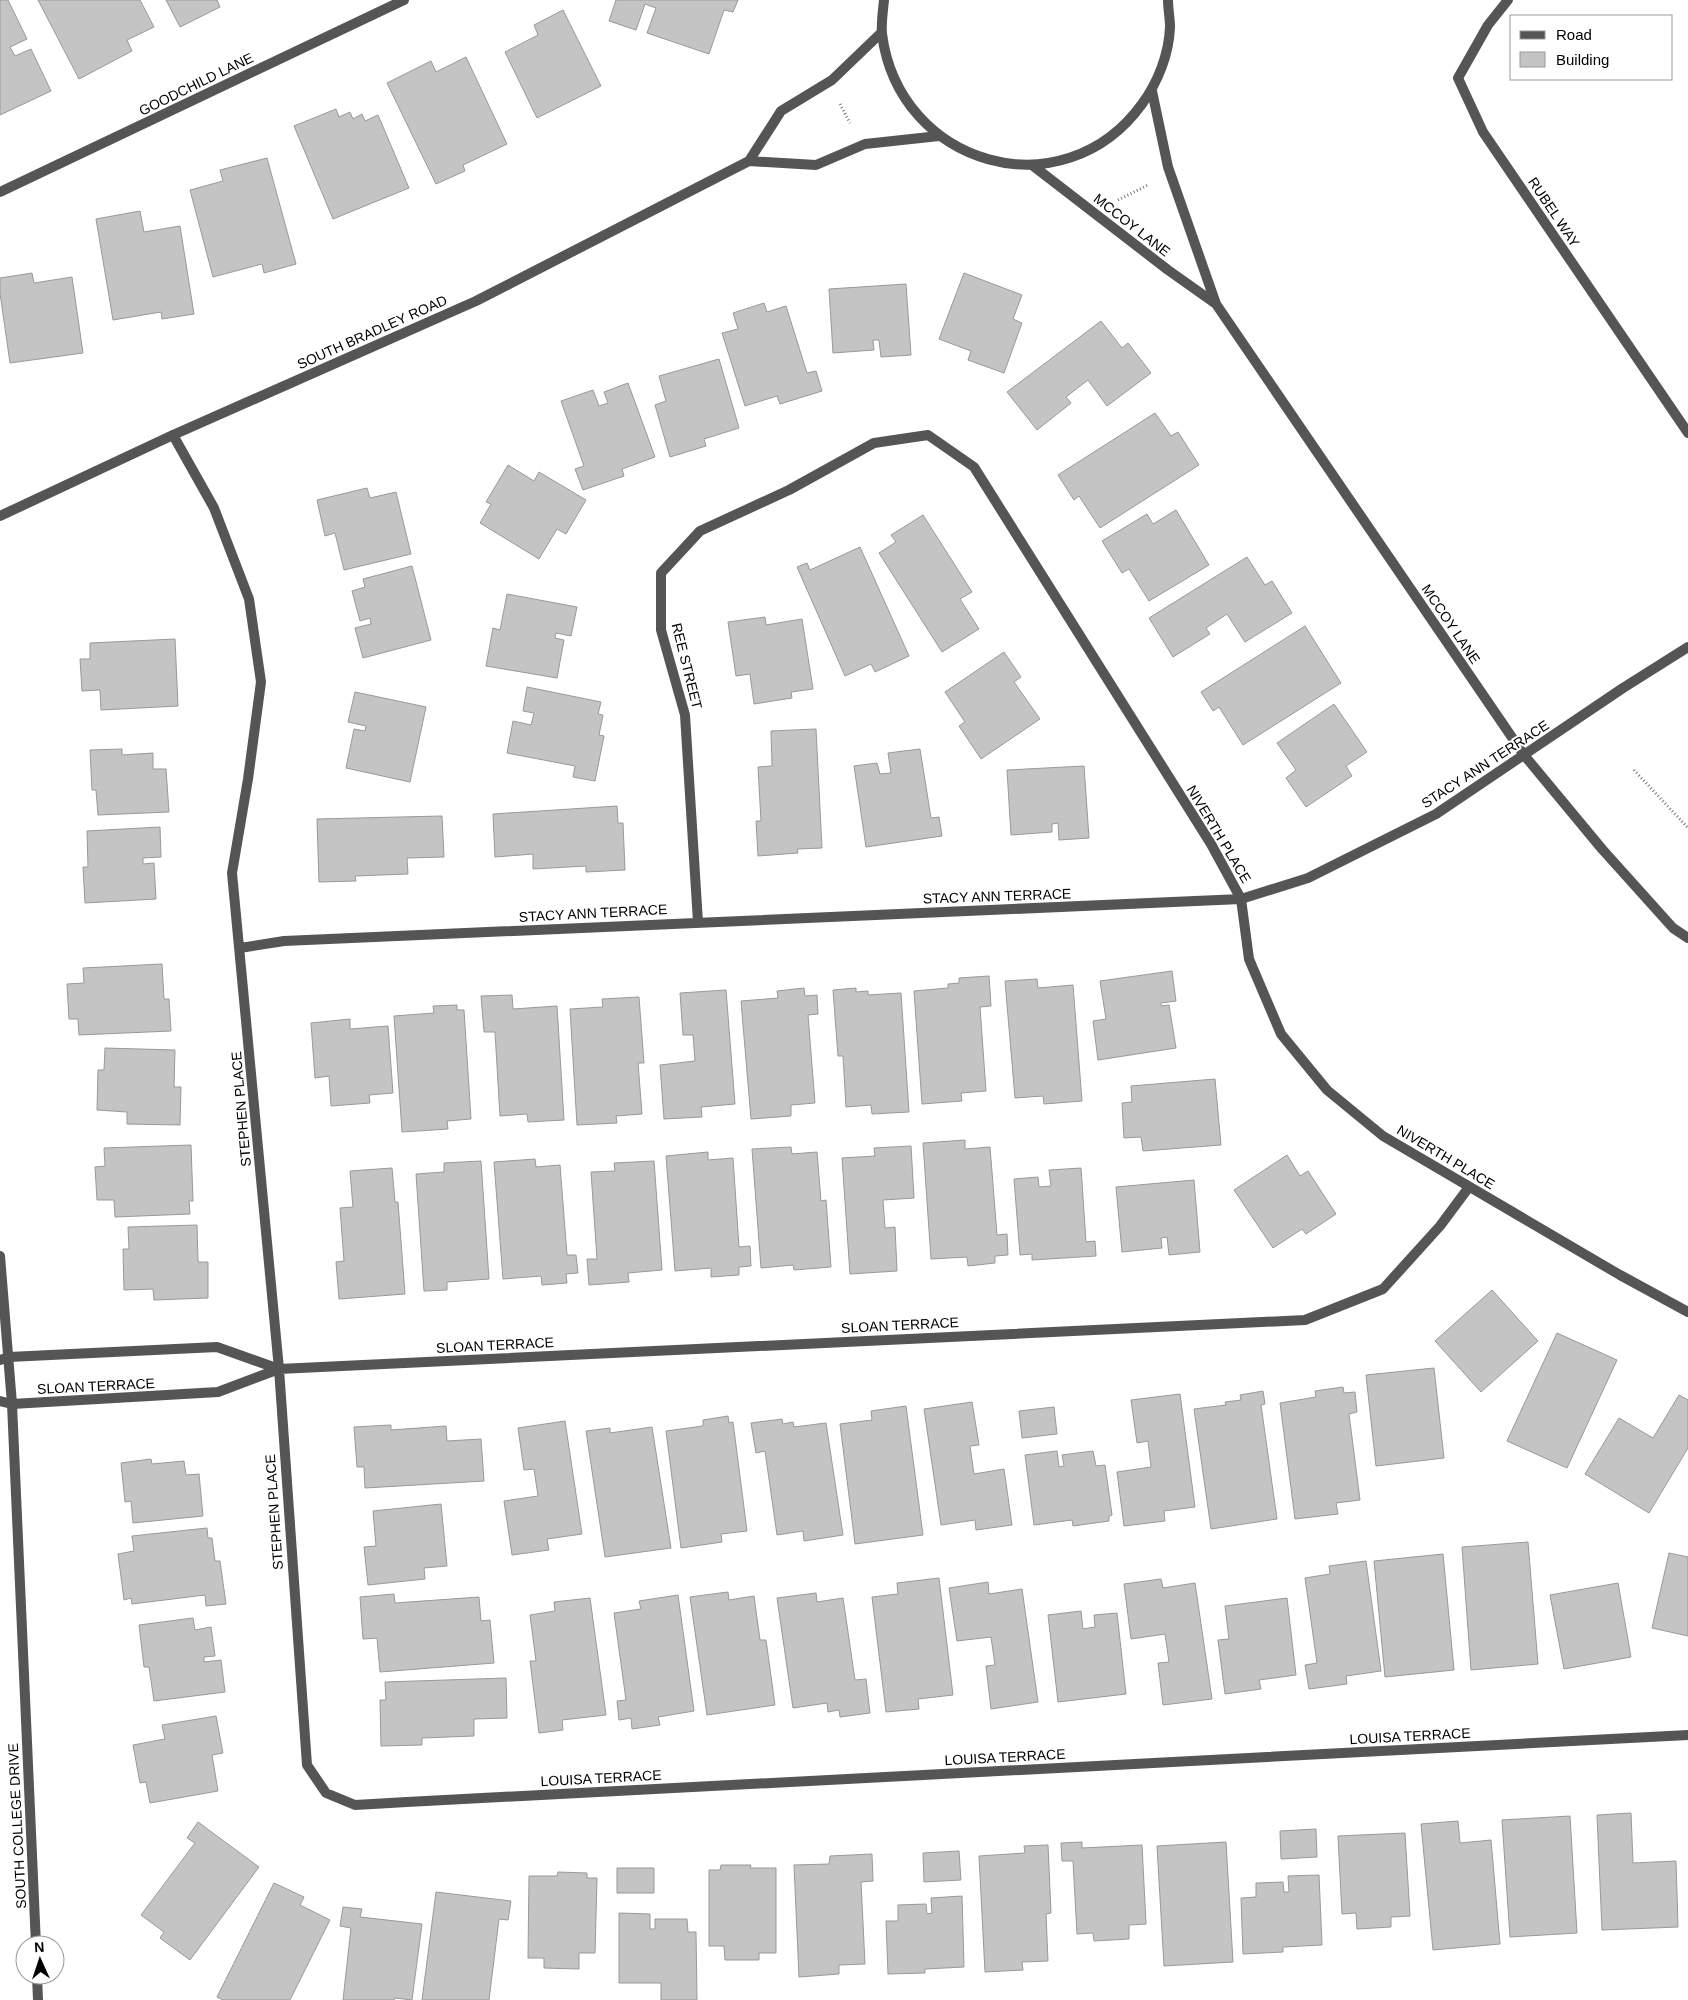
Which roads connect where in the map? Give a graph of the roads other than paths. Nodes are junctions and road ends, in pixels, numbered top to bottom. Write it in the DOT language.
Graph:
graph roads {
  1 [pos="404,0"];
  2 [pos="884,0"];
  3 [pos="1168,0"];
  4 [pos="1508,0"];
  5 [pos="882,32"];
  6 [pos="1152,91"];
  7 [pos="939,136"];
  8 [pos="749,160"];
  9 [pos="1032,165"];
  10 [pos="0,192"];
  11 [pos="1216,304"];
  12 [pos="1688,433"];
  13 [pos="173,435"];
  14 [pos="928,435"];
  15 [pos="0,516"];
  16 [pos="1688,647"];
  17 [pos="1524,754"];
  18 [pos="1241,900"];
  19 [pos="698,922"];
  20 [pos="1688,938"];
  21 [pos="240,948"];
  22 [pos="1469,1187"];
  23 [pos="0,1256"];
  24 [pos="1688,1312"];
  25 [pos="4,1359"];
  26 [pos="279,1369"];
  27 [pos="0,1401"];
  28 [pos="12,1404"];
  29 [pos="1688,1735"];
  30 [pos="326,1793"];
  31 [pos="36,1935"];
  32 [pos="37,1985"];
  33 [pos="38,2000"];
  1 -- 10 [label="street, GOODCHILD LANE"];
  2 -- 5 [label="street"];
  3 -- 6 [label="street"];
  4 -- 12 [label="street, RUBEL WAY"];
  5 -- 7 [label="street"];
  5 -- 8 [label="street, SOUTH BRADLEY ROAD"];
  6 -- 9 [label="street"];
  6 -- 11 [label="street, MCCOY LANE"];
  7 -- 8 [label="street"];
  7 -- 9 [label="street"];
  8 -- 13 [label="street, SOUTH BRADLEY ROAD"];
  9 -- 11 [label="street, MCCOY LANE"];
  11 -- 17 [label="street, MCCOY LANE"];
  13 -- 15 [label="street, SOUTH BRADLEY ROAD"];
  13 -- 21 [label="street, STEPHEN PLACE"];
  14 -- 18 [label="street, NIVERTH PLACE"];
  14 -- 19 [label="street, REE STREET"];
  16 -- 17 [label="street, STACY ANN TERRACE"];
  17 -- 18 [label="street, STACY ANN TERRACE"];
  17 -- 20 [label="street, MCCOY LANE"];
  18 -- 19 [label="street, STACY ANN TERRACE"];
  18 -- 22 [label="street, NIVERTH PLACE"];
  19 -- 21 [label="street, STACY ANN TERRACE"];
  21 -- 26 [label="street, STEPHEN PLACE"];
  22 -- 24 [label="street, NIVERTH PLACE"];
  22 -- 26 [label="street, SLOAN TERRACE"];
  23 -- 25 [label="street, SOUTH COLLEGE DRIVE"];
  25 -- 26 [label="street, SLOAN TERRACE"];
  25 -- 28 [label="street, SOUTH COLLEGE DRIVE"];
  26 -- 28 [label="street, SLOAN TERRACE"];
  26 -- 30 [label="street, STEPHEN PLACE"];
  27 -- 28 [label="street, SLOAN TERRACE"];
  28 -- 31 [label="street, SOUTH COLLEGE DRIVE"];
  29 -- 30 [label="street, LOUISA TERRACE"];
  32 -- 33 [label="street"];
}
